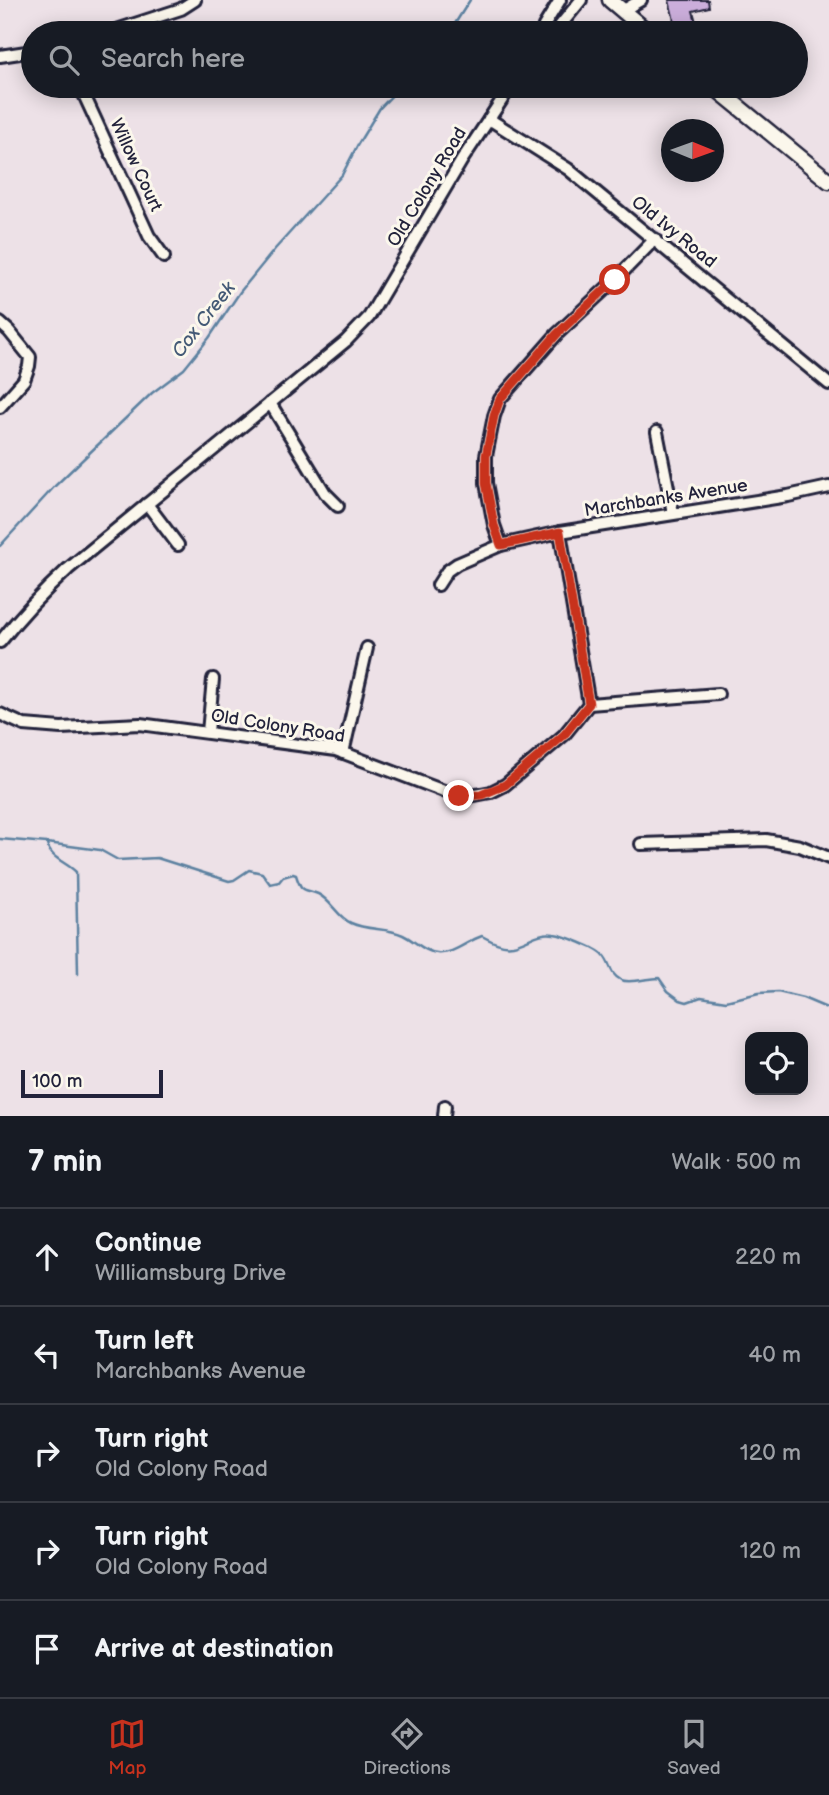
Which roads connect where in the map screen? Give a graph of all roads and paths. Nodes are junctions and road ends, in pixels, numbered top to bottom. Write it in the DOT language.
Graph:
graph roads {
  1 [pos="195,0"];
  2 [pos="560,0"];
  3 [pos="581,0"];
  4 [pos="610,0"];
  5 [pos="641,0"];
  6 [pos="622,11"];
  7 [pos="144,21"];
  8 [pos="547,21"];
  9 [pos="564,21"];
  10 [pos="634,21"];
  11 [pos="21,53"];
  12 [pos="0,56"];
  13 [pos="86,98"];
  14 [pos="503,98"];
  15 [pos="728,98"];
  16 [pos="489,119"];
  17 [pos="829,181"];
  18 [pos="655,239"];
  19 [pos="164,257"];
  20 [pos="0,323"];
  21 [pos="829,384"];
  22 [pos="270,403"];
  23 [pos="0,407"];
  24 [pos="657,432"];
  25 [pos="829,487"];
  26 [pos="147,504"];
  27 [pos="338,506"];
  28 [pos="673,513"];
  29 [pos="560,532"];
  30 [pos="178,545"];
  31 [pos="501,545"];
  32 [pos="438,584"];
  33 [pos="0,642"];
  34 [pos="368,648"];
  35 [pos="213,679"];
  36 [pos="718,694"];
  37 [pos="589,704"];
  38 [pos="0,714"];
  39 [pos="208,732"];
  40 [pos="343,753"];
  41 [pos="641,844"];
  42 [pos="829,858"];
  1 -- 7 [label="street"];
  2 -- 8 [label="street"];
  3 -- 9 [label="street"];
  4 -- 6 [label="street"];
  5 -- 6 [label="street"];
  6 -- 10 [label="street"];
  11 -- 12 [label="street"];
  13 -- 19 [label="street, Willow Court"];
  14 -- 16 [label="street, Old Colony Road"];
  15 -- 17 [label="street"];
  16 -- 18 [label="street, Old Ivy Road"];
  16 -- 22 [label="street, Old Colony Road"];
  18 -- 21 [label="street, Old Ivy Road"];
  18 -- 31 [label="street"];
  20 -- 23 [label="street"];
  22 -- 26 [label="street, Old Colony Road"];
  22 -- 27 [label="street"];
  24 -- 28 [label="street"];
  25 -- 28 [label="street, Marchbanks Avenue"];
  26 -- 30 [label="street"];
  26 -- 33 [label="street, Old Colony Road"];
  28 -- 29 [label="street, Marchbanks Avenue"];
  29 -- 31 [label="street, Marchbanks Avenue"];
  29 -- 37 [label="street"];
  31 -- 32 [label="street, Marchbanks Avenue"];
  34 -- 40 [label="street"];
  35 -- 39 [label="street"];
  36 -- 37 [label="street"];
  37 -- 40 [label="street, Old Colony Road"];
  38 -- 39 [label="street, Old Colony Road"];
  39 -- 40 [label="street, Old Colony Road"];
  41 -- 42 [label="street"];
}
